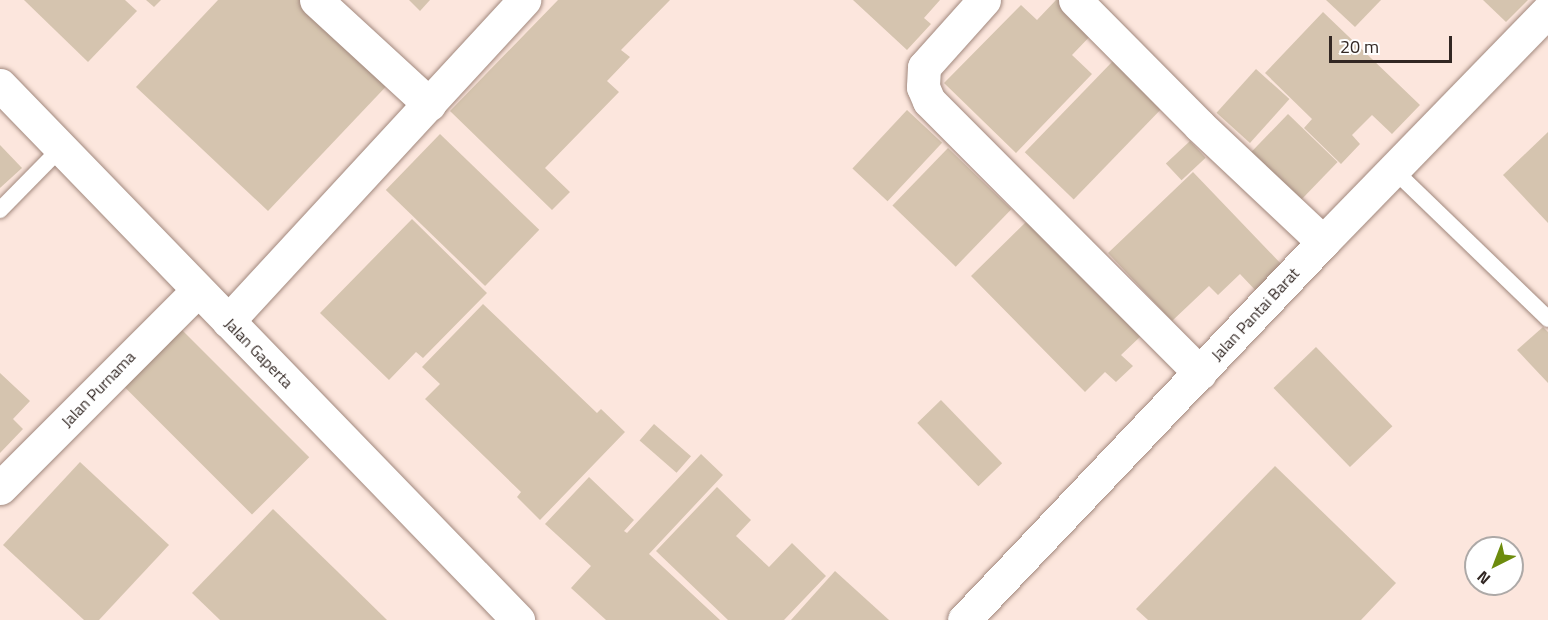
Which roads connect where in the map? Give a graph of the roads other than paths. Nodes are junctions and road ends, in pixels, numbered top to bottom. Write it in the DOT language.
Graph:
graph roads {
  1 [pos="316,0"];
  2 [pos="524,0"];
  3 [pos="984,0"];
  4 [pos="1075,0"];
  5 [pos="1548,11"];
  6 [pos="0,85"];
  7 [pos="429,104"];
  8 [pos="61,148"];
  9 [pos="1395,171"];
  10 [pos="0,210"];
  11 [pos="1323,242"];
  12 [pos="197,291"];
  13 [pos="1548,319"];
  14 [pos="228,321"];
  15 [pos="1200,373"];
  16 [pos="0,488"];
  17 [pos="518,620"];
  18 [pos="964,620"];
  1 -- 7 [label="street"];
  2 -- 7 [label="street"];
  3 -- 15 [label="street"];
  4 -- 11 [label="street"];
  5 -- 9 [label="street, Jalan Pantai Barat"];
  6 -- 8 [label="street, Jalan Gaperta"];
  7 -- 14 [label="street"];
  8 -- 10 [label="lane"];
  8 -- 12 [label="street, Jalan Gaperta"];
  9 -- 11 [label="street, Jalan Pantai Barat"];
  9 -- 13 [label="lane"];
  11 -- 15 [label="street, Jalan Pantai Barat"];
  12 -- 14 [label="street, Jalan Gaperta"];
  12 -- 16 [label="street, Jalan Purnama"];
  14 -- 17 [label="street, Jalan Gaperta"];
  15 -- 18 [label="street, Jalan Pantai Barat"];
}
